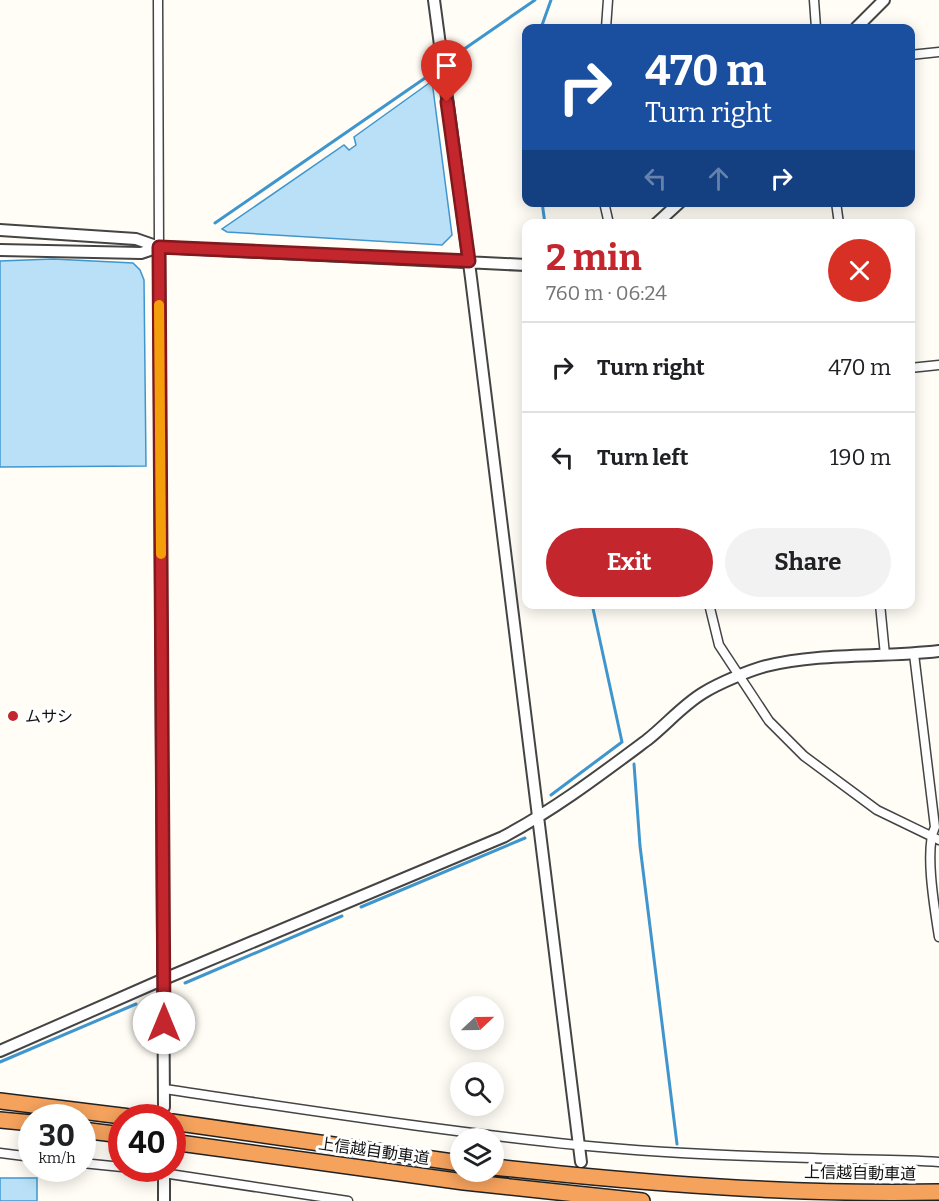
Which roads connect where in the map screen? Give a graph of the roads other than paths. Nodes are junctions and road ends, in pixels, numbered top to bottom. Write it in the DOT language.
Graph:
graph roads {
  1 [pos="158,0"];
  2 [pos="434,0"];
  3 [pos="608,0"];
  4 [pos="814,0"];
  5 [pos="884,0"];
  6 [pos="606,24"];
  7 [pos="816,24"];
  8 [pos="860,24"];
  9 [pos="939,52"];
  10 [pos="915,54"];
  11 [pos="675,207"];
  12 [pos="661,219"];
  13 [pos="0,230"];
  14 [pos="159,247"];
  15 [pos="0,250"];
  16 [pos="469,261"];
  17 [pos="522,265"];
  18 [pos="939,365"];
  19 [pos="915,367"];
  20 [pos="709,609"];
  21 [pos="880,609"];
  22 [pos="939,651"];
  23 [pos="914,654"];
  24 [pos="885,655"];
  25 [pos="740,676"];
  26 [pos="537,819"];
  27 [pos="935,838"];
  28 [pos="939,937"];
  29 [pos="164,979"];
  30 [pos="0,1051"];
  31 [pos="164,1089"];
  32 [pos="0,1101"];
  33 [pos="164,1104"];
  34 [pos="108,1114"];
  35 [pos="0,1120"];
  36 [pos="18,1122"];
  37 [pos="186,1124"];
  38 [pos="186,1144"];
  39 [pos="577,1145"];
  40 [pos="0,1153"];
  41 [pos="18,1155"];
  42 [pos="450,1161"];
  43 [pos="581,1162"];
  44 [pos="939,1162"];
  45 [pos="504,1168"];
  46 [pos="186,1175"];
  47 [pos="164,1182"];
  48 [pos="939,1192"];
  49 [pos="164,1201"];
  50 [pos="348,1201"];
  51 [pos="642,1201"];
  1 -- 14 [label="street"];
  2 -- 16 [label="street"];
  3 -- 6 [label="street"];
  4 -- 7 [label="street"];
  5 -- 8 [label="street"];
  9 -- 10 [label="street"];
  11 -- 12 [label="street"];
  13 -- 14 [label="street"];
  14 -- 15 [label="street"];
  14 -- 16 [label="street"];
  14 -- 29 [label="street"];
  16 -- 17 [label="street"];
  16 -- 26 [label="street"];
  18 -- 19 [label="street"];
  20 -- 25 [label="street"];
  21 -- 24 [label="street"];
  22 -- 23 [label="street"];
  23 -- 24 [label="street"];
  23 -- 27 [label="street"];
  24 -- 25 [label="street"];
  25 -- 26 [label="street"];
  25 -- 27 [label="street"];
  26 -- 29 [label="street"];
  26 -- 39 [label="street"];
  27 -- 28 [label="street"];
  29 -- 30 [label="street"];
  29 -- 31 [label="street"];
  31 -- 33 [label="street"];
  31 -- 39 [label="street"];
  32 -- 34 [label="highway"];
  35 -- 36 [label="highway"];
  37 -- 42 [label="highway, 上信越自動車道"];
  38 -- 51 [label="highway, 上信越自動車道"];
  39 -- 43 [label="street"];
  39 -- 44 [label="street"];
  40 -- 41 [label="street"];
  45 -- 48 [label="highway, 上信越自動車道"];
  46 -- 50 [label="street"];
  47 -- 49 [label="street"];
}
